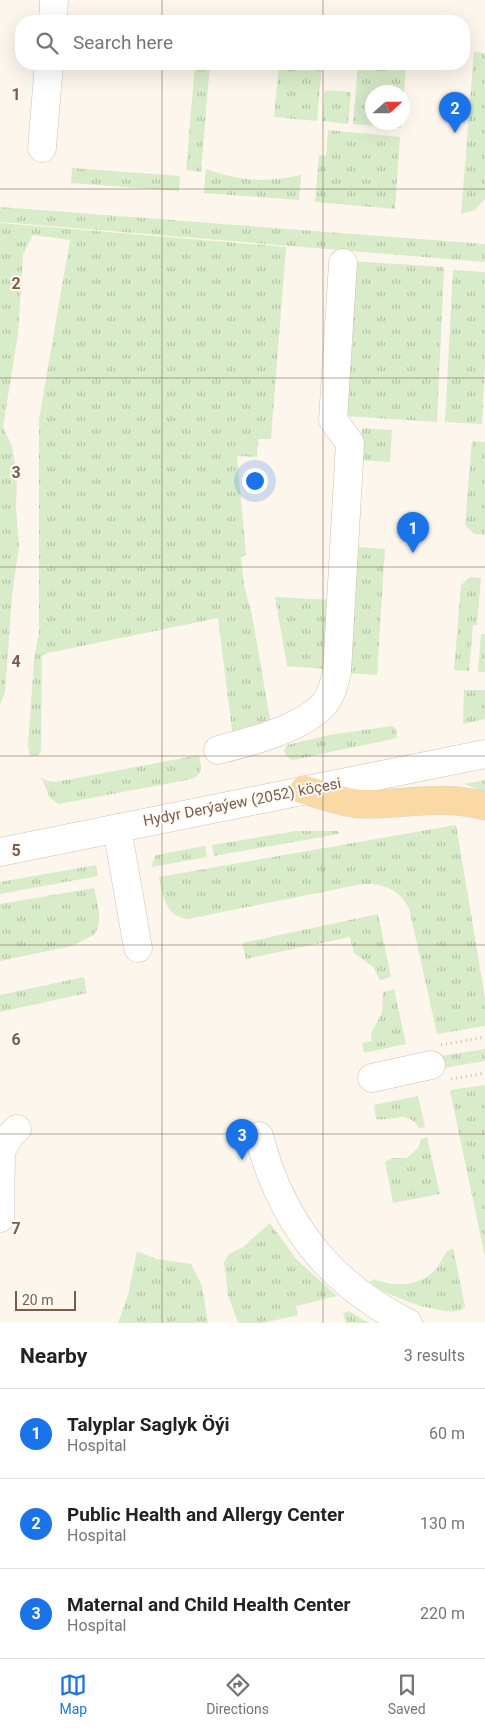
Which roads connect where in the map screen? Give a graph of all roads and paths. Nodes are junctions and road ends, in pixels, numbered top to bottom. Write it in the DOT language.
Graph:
graph roads {
  1 [pos="54,0"];
  2 [pos="53,15"];
  3 [pos="48,70"];
  4 [pos="42,148"];
  5 [pos="343,263"];
  6 [pos="218,750"];
  7 [pos="485,754"];
  8 [pos="304,790"];
  9 [pos="485,806"];
  10 [pos="116,828"];
  11 [pos="0,852"];
  12 [pos="138,948"];
  13 [pos="485,1037"];
  14 [pos="439,1063"];
  15 [pos="485,1073"];
  16 [pos="372,1078"];
  17 [pos="17,1129"];
  18 [pos="259,1136"];
  19 [pos="0,1218"];
  20 [pos="408,1323"];
  1 -- 2 [label="street"];
  3 -- 4 [label="street"];
  5 -- 6 [label="street"];
  7 -- 8 [label="street, Hydyr Derýaýew (2052) köçesi"];
  8 -- 9 [label="main road"];
  8 -- 10 [label="street, Hydyr Derýaýew (2052) köçesi"];
  10 -- 11 [label="street, Hydyr Derýaýew (2052) köçesi"];
  10 -- 12 [label="street"];
  13 -- 14 [label="path"];
  14 -- 15 [label="path"];
  14 -- 16 [label="street"];
  17 -- 19 [label="street"];
  18 -- 20 [label="street"];
}
